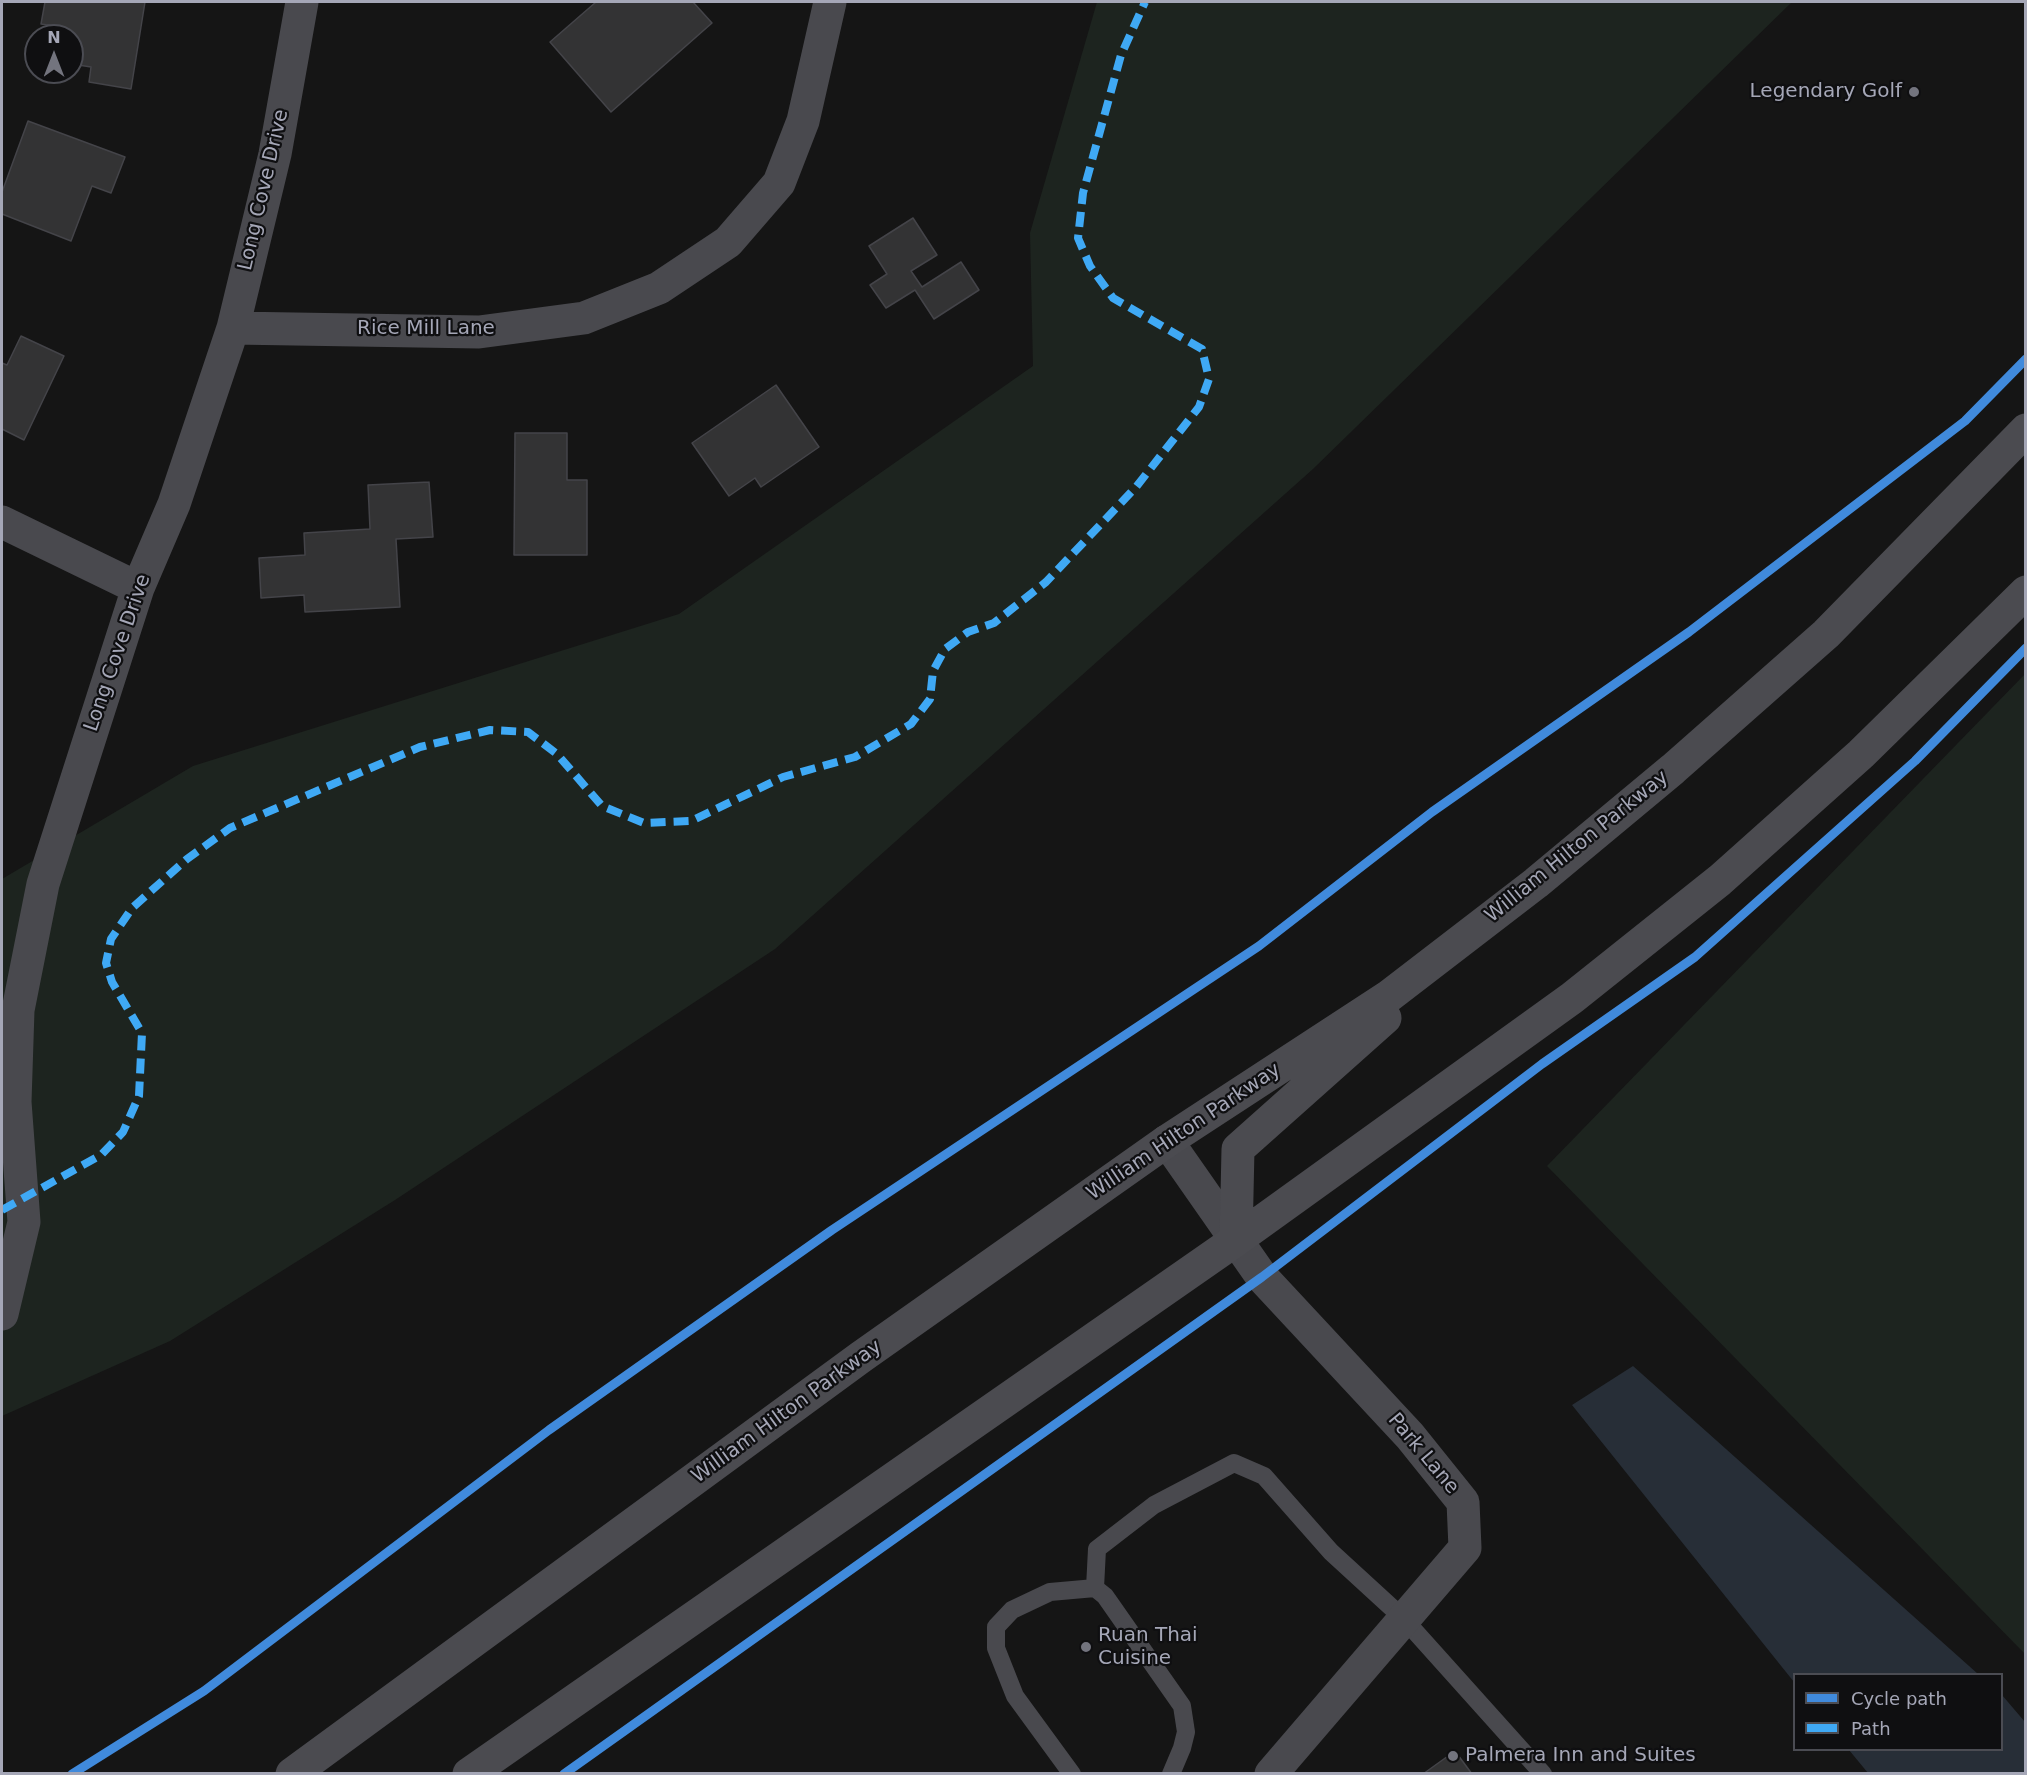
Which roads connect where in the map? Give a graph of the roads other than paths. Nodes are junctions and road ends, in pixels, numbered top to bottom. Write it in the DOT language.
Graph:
graph roads {
  1 [pos="302,2"];
  2 [pos="830,2"];
  3 [pos="233,328"];
  4 [pos="2025,430"];
  5 [pos="2,522"];
  6 [pos="138,588"];
  7 [pos="2025,592"];
  8 [pos="1536,884"];
  9 [pos="10,1010"];
  10 [pos="1167,1141"];
  11 [pos="1236,1240"];
  12 [pos="2,1314"];
  13 [pos="1095,1588"];
  14 [pos="1403,1618"];
  15 [pos="298,1770"];
  16 [pos="469,1773"];
  17 [pos="1072,1773"];
  18 [pos="1171,1773"];
  19 [pos="1271,1773"];
  20 [pos="1543,1773"];
  1 -- 3 [label="street, Long Cove Drive"];
  2 -- 3 [label="street, Rice Mill Lane"];
  3 -- 6 [label="street, Long Cove Drive"];
  4 -- 8 [label="highway, William Hilton Parkway"];
  5 -- 6 [label="street"];
  6 -- 9 [label="street, Long Cove Drive"];
  7 -- 11 [label="highway"];
  8 -- 10 [label="highway, William Hilton Parkway"];
  8 -- 11 [label="highway"];
  9 -- 12 [label="street, Long Cove Drive"];
  10 -- 11 [label="street, Park Lane"];
  10 -- 15 [label="highway, William Hilton Parkway"];
  11 -- 14 [label="street, Park Lane"];
  11 -- 16 [label="highway"];
  13 -- 14 [label="lane"];
  13 -- 17 [label="lane"];
  13 -- 18 [label="lane"];
  14 -- 19 [label="street, Park Lane"];
  14 -- 20 [label="lane"];
}
